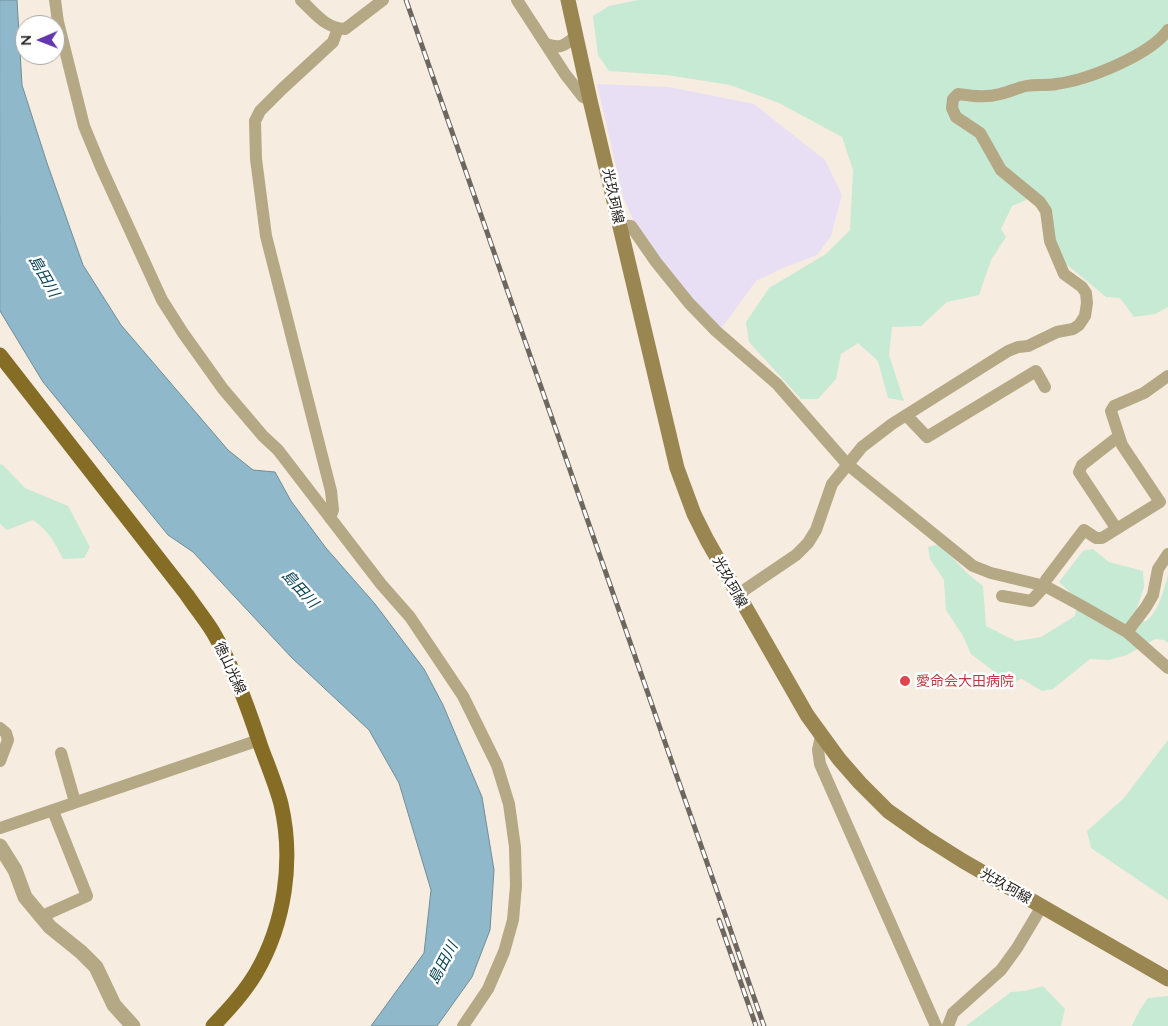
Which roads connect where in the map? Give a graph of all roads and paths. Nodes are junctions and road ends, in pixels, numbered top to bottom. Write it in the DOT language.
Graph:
graph roads {
  1 [pos="55,0"];
  2 [pos="302,0"];
  3 [pos="383,0"];
  4 [pos="516,0"];
  5 [pos="568,0"];
  6 [pos="338,28"];
  7 [pos="1168,30"];
  8 [pos="575,37"];
  9 [pos="546,44"];
  10 [pos="590,100"];
  11 [pos="619,225"];
  12 [pos="0,355"];
  13 [pos="1168,376"];
  14 [pos="1045,387"];
  15 [pos="906,415"];
  16 [pos="1120,439"];
  17 [pos="847,464"];
  18 [pos="330,518"];
  19 [pos="1116,528"];
  20 [pos="1168,554"];
  21 [pos="1045,586"];
  22 [pos="738,595"];
  23 [pos="1002,596"];
  24 [pos="1127,632"];
  25 [pos="1168,668"];
  26 [pos="0,728"];
  27 [pos="821,736"];
  28 [pos="259,740"];
  29 [pos="61,753"];
  30 [pos="0,762"];
  31 [pos="75,802"];
  32 [pos="53,811"];
  33 [pos="0,828"];
  34 [pos="0,846"];
  35 [pos="1042,906"];
  36 [pos="40,917"];
  37 [pos="1168,979"];
  38 [pos="133,1026"];
  39 [pos="213,1026"];
  40 [pos="464,1026"];
  41 [pos="936,1026"];
  42 [pos="948,1026"];
  1 -- 18 [label="street"];
  2 -- 6 [label="street"];
  3 -- 6 [label="street"];
  4 -- 9 [label="street"];
  5 -- 8 [label="main road, 光玖珂線"];
  6 -- 18 [label="street"];
  7 -- 15 [label="street"];
  8 -- 9 [label="street"];
  8 -- 10 [label="main road, 光玖珂線"];
  9 -- 10 [label="street"];
  10 -- 11 [label="main road, 光玖珂線"];
  11 -- 17 [label="street"];
  11 -- 22 [label="main road, 光玖珂線"];
  12 -- 28 [label="main road, 徳山光線"];
  13 -- 16 [label="street"];
  14 -- 15 [label="street"];
  15 -- 17 [label="street"];
  16 -- 19 [label="street"];
  16 -- 19 [label="street"];
  17 -- 21 [label="street"];
  17 -- 22 [label="street"];
  18 -- 40 [label="street"];
  19 -- 21 [label="street"];
  20 -- 24 [label="street"];
  21 -- 23 [label="street"];
  21 -- 24 [label="street"];
  22 -- 27 [label="main road, 光玖珂線"];
  24 -- 25 [label="street"];
  26 -- 30 [label="street"];
  27 -- 35 [label="main road, 光玖珂線"];
  27 -- 41 [label="street"];
  28 -- 31 [label="street"];
  28 -- 39 [label="main road, 徳山光線"];
  29 -- 31 [label="street"];
  31 -- 32 [label="street"];
  32 -- 33 [label="street"];
  32 -- 36 [label="street"];
  34 -- 36 [label="street"];
  35 -- 37 [label="main road, 光玖珂線"];
  35 -- 42 [label="street"];
  36 -- 38 [label="street"];
}
